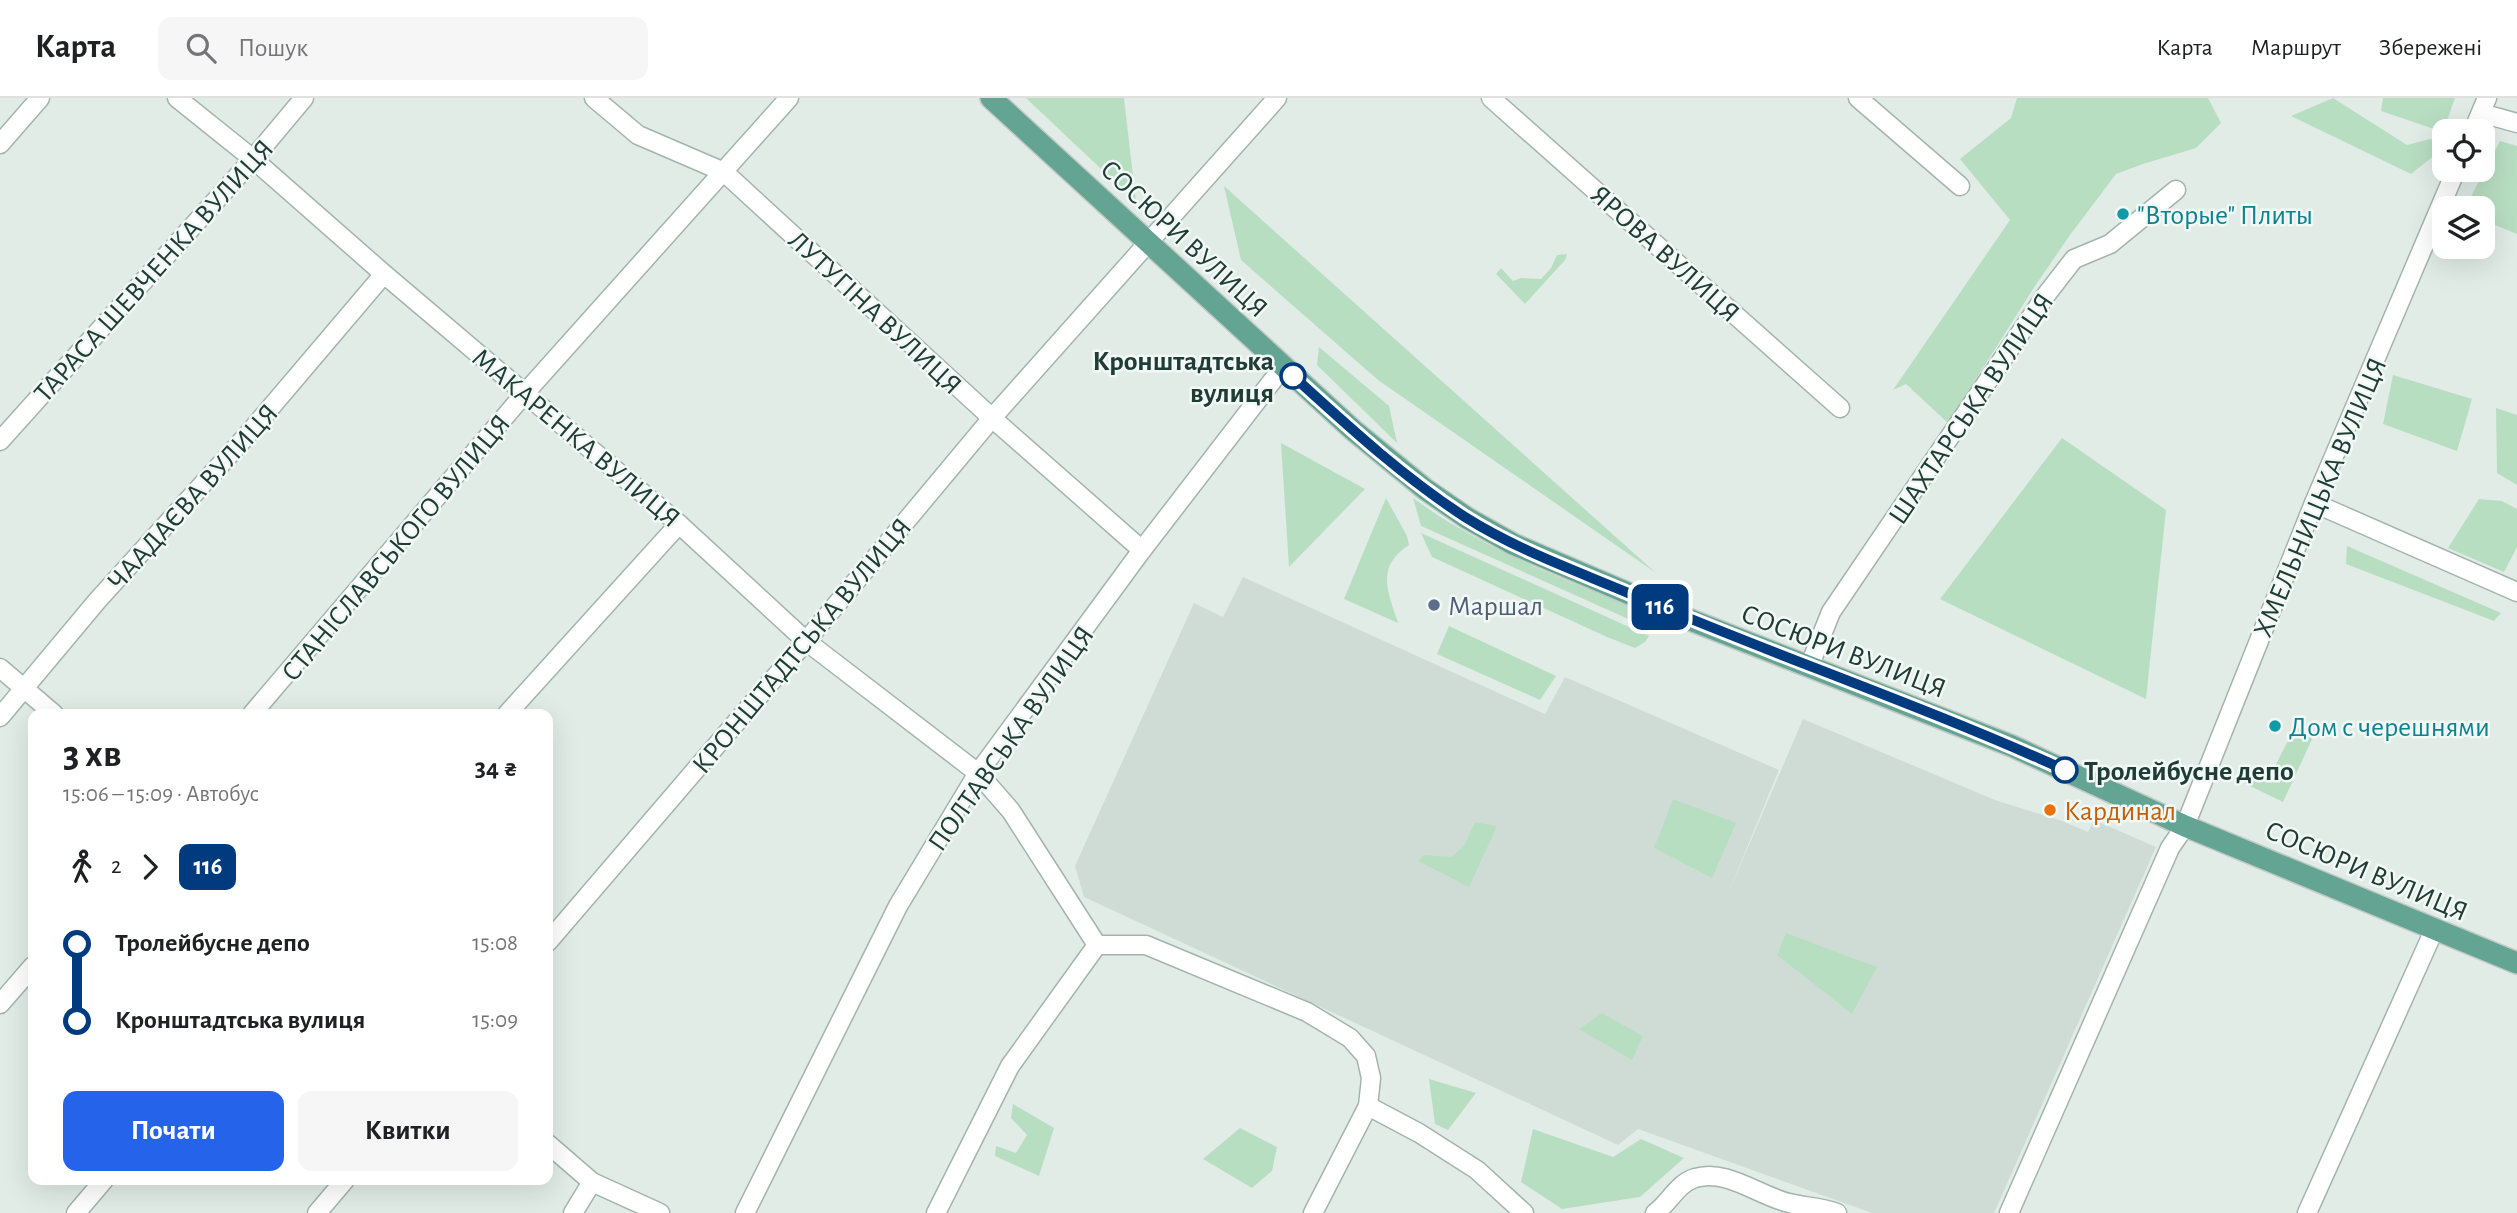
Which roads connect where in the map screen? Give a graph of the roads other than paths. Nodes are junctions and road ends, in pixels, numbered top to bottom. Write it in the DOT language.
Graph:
graph roads {
  1 [pos="40,98"];
  2 [pos="177,98"];
  3 [pos="304,98"];
  4 [pos="594,98"];
  5 [pos="789,98"];
  6 [pos="991,98"];
  7 [pos="1277,98"];
  8 [pos="1491,98"];
  9 [pos="1858,98"];
  10 [pos="2484,105"];
  11 [pos="2517,123"];
  12 [pos="0,144"];
  13 [pos="253,159"];
  14 [pos="724,172"];
  15 [pos="2451,182"];
  16 [pos="1960,186"];
  17 [pos="2176,190"];
  18 [pos="1149,242"];
  19 [pos="384,274"];
  20 [pos="1283,367"];
  21 [pos="526,392"];
  22 [pos="1840,408"];
  23 [pos="992,418"];
  24 [pos="0,441"];
  25 [pos="2314,503"];
  26 [pos="679,524"];
  27 [pos="1142,550"];
  28 [pos="2517,592"];
  29 [pos="806,640"];
  30 [pos="1809,667"];
  31 [pos="0,668"];
  32 [pos="25,687"];
  33 [pos="49,709"];
  34 [pos="256,709"];
  35 [pos="512,709"];
  36 [pos="0,717"];
  37 [pos="978,773"];
  38 [pos="2185,826"];
  39 [pos="2435,928"];
  40 [pos="553,936"];
  41 [pos="1097,945"];
  42 [pos="2517,964"];
  43 [pos="28,972"];
  44 [pos="0,1004"];
  45 [pos="1368,1107"];
  46 [pos="553,1148"];
  47 [pos="592,1182"];
  48 [pos="100,1185"];
  49 [pos="341,1185"];
  50 [pos="1786,1208"];
  51 [pos="76,1213"];
  52 [pos="317,1213"];
  53 [pos="573,1213"];
  54 [pos="660,1213"];
  55 [pos="745,1213"];
  56 [pos="936,1213"];
  57 [pos="1312,1213"];
  58 [pos="1524,1213"];
  59 [pos="1655,1213"];
  60 [pos="1837,1213"];
  61 [pos="2009,1213"];
  62 [pos="2307,1213"];
  1 -- 12 [label="street"];
  2 -- 13 [label="street, МАКАРЕНКА ВУЛИЦЯ"];
  3 -- 13 [label="street, ТАРАСА ШЕВЧЕНКА ВУЛИЦЯ"];
  4 -- 14 [label="street, ЛУТУГІНА ВУЛИЦЯ"];
  5 -- 14 [label="street, СТАНІСЛАВСЬКОГО ВУЛИЦЯ"];
  6 -- 18 [label="main road, СОСЮРИ ВУЛИЦЯ"];
  7 -- 18 [label="street, КРОНШТАДТСЬКА ВУЛИЦЯ"];
  8 -- 22 [label="street, ЯРОВА ВУЛИЦЯ"];
  9 -- 16 [label="street"];
  10 -- 11 [label="street"];
  13 -- 19 [label="street, МАКАРЕНКА ВУЛИЦЯ"];
  13 -- 24 [label="street, ТАРАСА ШЕВЧЕНКА ВУЛИЦЯ"];
  14 -- 21 [label="street, СТАНІСЛАВСЬКОГО ВУЛИЦЯ"];
  14 -- 23 [label="street, ЛУТУГІНА ВУЛИЦЯ"];
  15 -- 25 [label="street, ХМЕЛЬНИЦЬКА ВУЛИЦЯ"];
  17 -- 30 [label="street, ШАХТАРСЬКА ВУЛИЦЯ"];
  18 -- 20 [label="main road, СОСЮРИ ВУЛИЦЯ"];
  18 -- 23 [label="street, КРОНШТАДТСЬКА ВУЛИЦЯ"];
  19 -- 21 [label="street, МАКАРЕНКА ВУЛИЦЯ"];
  19 -- 32 [label="street, ЧААДАЄВА ВУЛИЦЯ"];
  20 -- 27 [label="street, ПОЛТАВСЬКА ВУЛИЦЯ"];
  20 -- 30 [label="main road, СОСЮРИ ВУЛИЦЯ"];
  21 -- 26 [label="street, МАКАРЕНКА ВУЛИЦЯ"];
  21 -- 34 [label="street, СТАНІСЛАВСЬКОГО ВУЛИЦЯ"];
  23 -- 27 [label="street, ЛУТУГІНА ВУЛИЦЯ"];
  23 -- 29 [label="street, КРОНШТАДТСЬКА ВУЛИЦЯ"];
  25 -- 28 [label="street"];
  25 -- 38 [label="street, ХМЕЛЬНИЦЬКА ВУЛИЦЯ"];
  26 -- 29 [label="street, МАКАРЕНКА ВУЛИЦЯ"];
  26 -- 35 [label="street"];
  27 -- 37 [label="street, ПОЛТАВСЬКА ВУЛИЦЯ"];
  29 -- 37 [label="street, МАКАРЕНКА ВУЛИЦЯ"];
  29 -- 40 [label="street, КРОНШТАДТСЬКА ВУЛИЦЯ"];
  30 -- 38 [label="main road, СОСЮРИ ВУЛИЦЯ"];
  31 -- 32 [label="street"];
  32 -- 33 [label="street"];
  32 -- 36 [label="street, ЧААДАЄВА ВУЛИЦЯ"];
  37 -- 41 [label="street, МАКАРЕНКА ВУЛИЦЯ"];
  37 -- 55 [label="street, ПОЛТАВСЬКА ВУЛИЦЯ"];
  38 -- 39 [label="main road, СОСЮРИ ВУЛИЦЯ"];
  38 -- 61 [label="street, ХМЕЛЬНИЦЬКА ВУЛИЦЯ"];
  39 -- 42 [label="main road, СОСЮРИ ВУЛИЦЯ"];
  39 -- 62 [label="street"];
  41 -- 45 [label="street"];
  41 -- 56 [label="street"];
  43 -- 44 [label="street"];
  45 -- 57 [label="street"];
  45 -- 58 [label="street"];
  46 -- 47 [label="street"];
  47 -- 53 [label="street"];
  47 -- 54 [label="street"];
  48 -- 51 [label="street"];
  49 -- 52 [label="street"];
  50 -- 59 [label="street"];
  50 -- 60 [label="street"];
}
